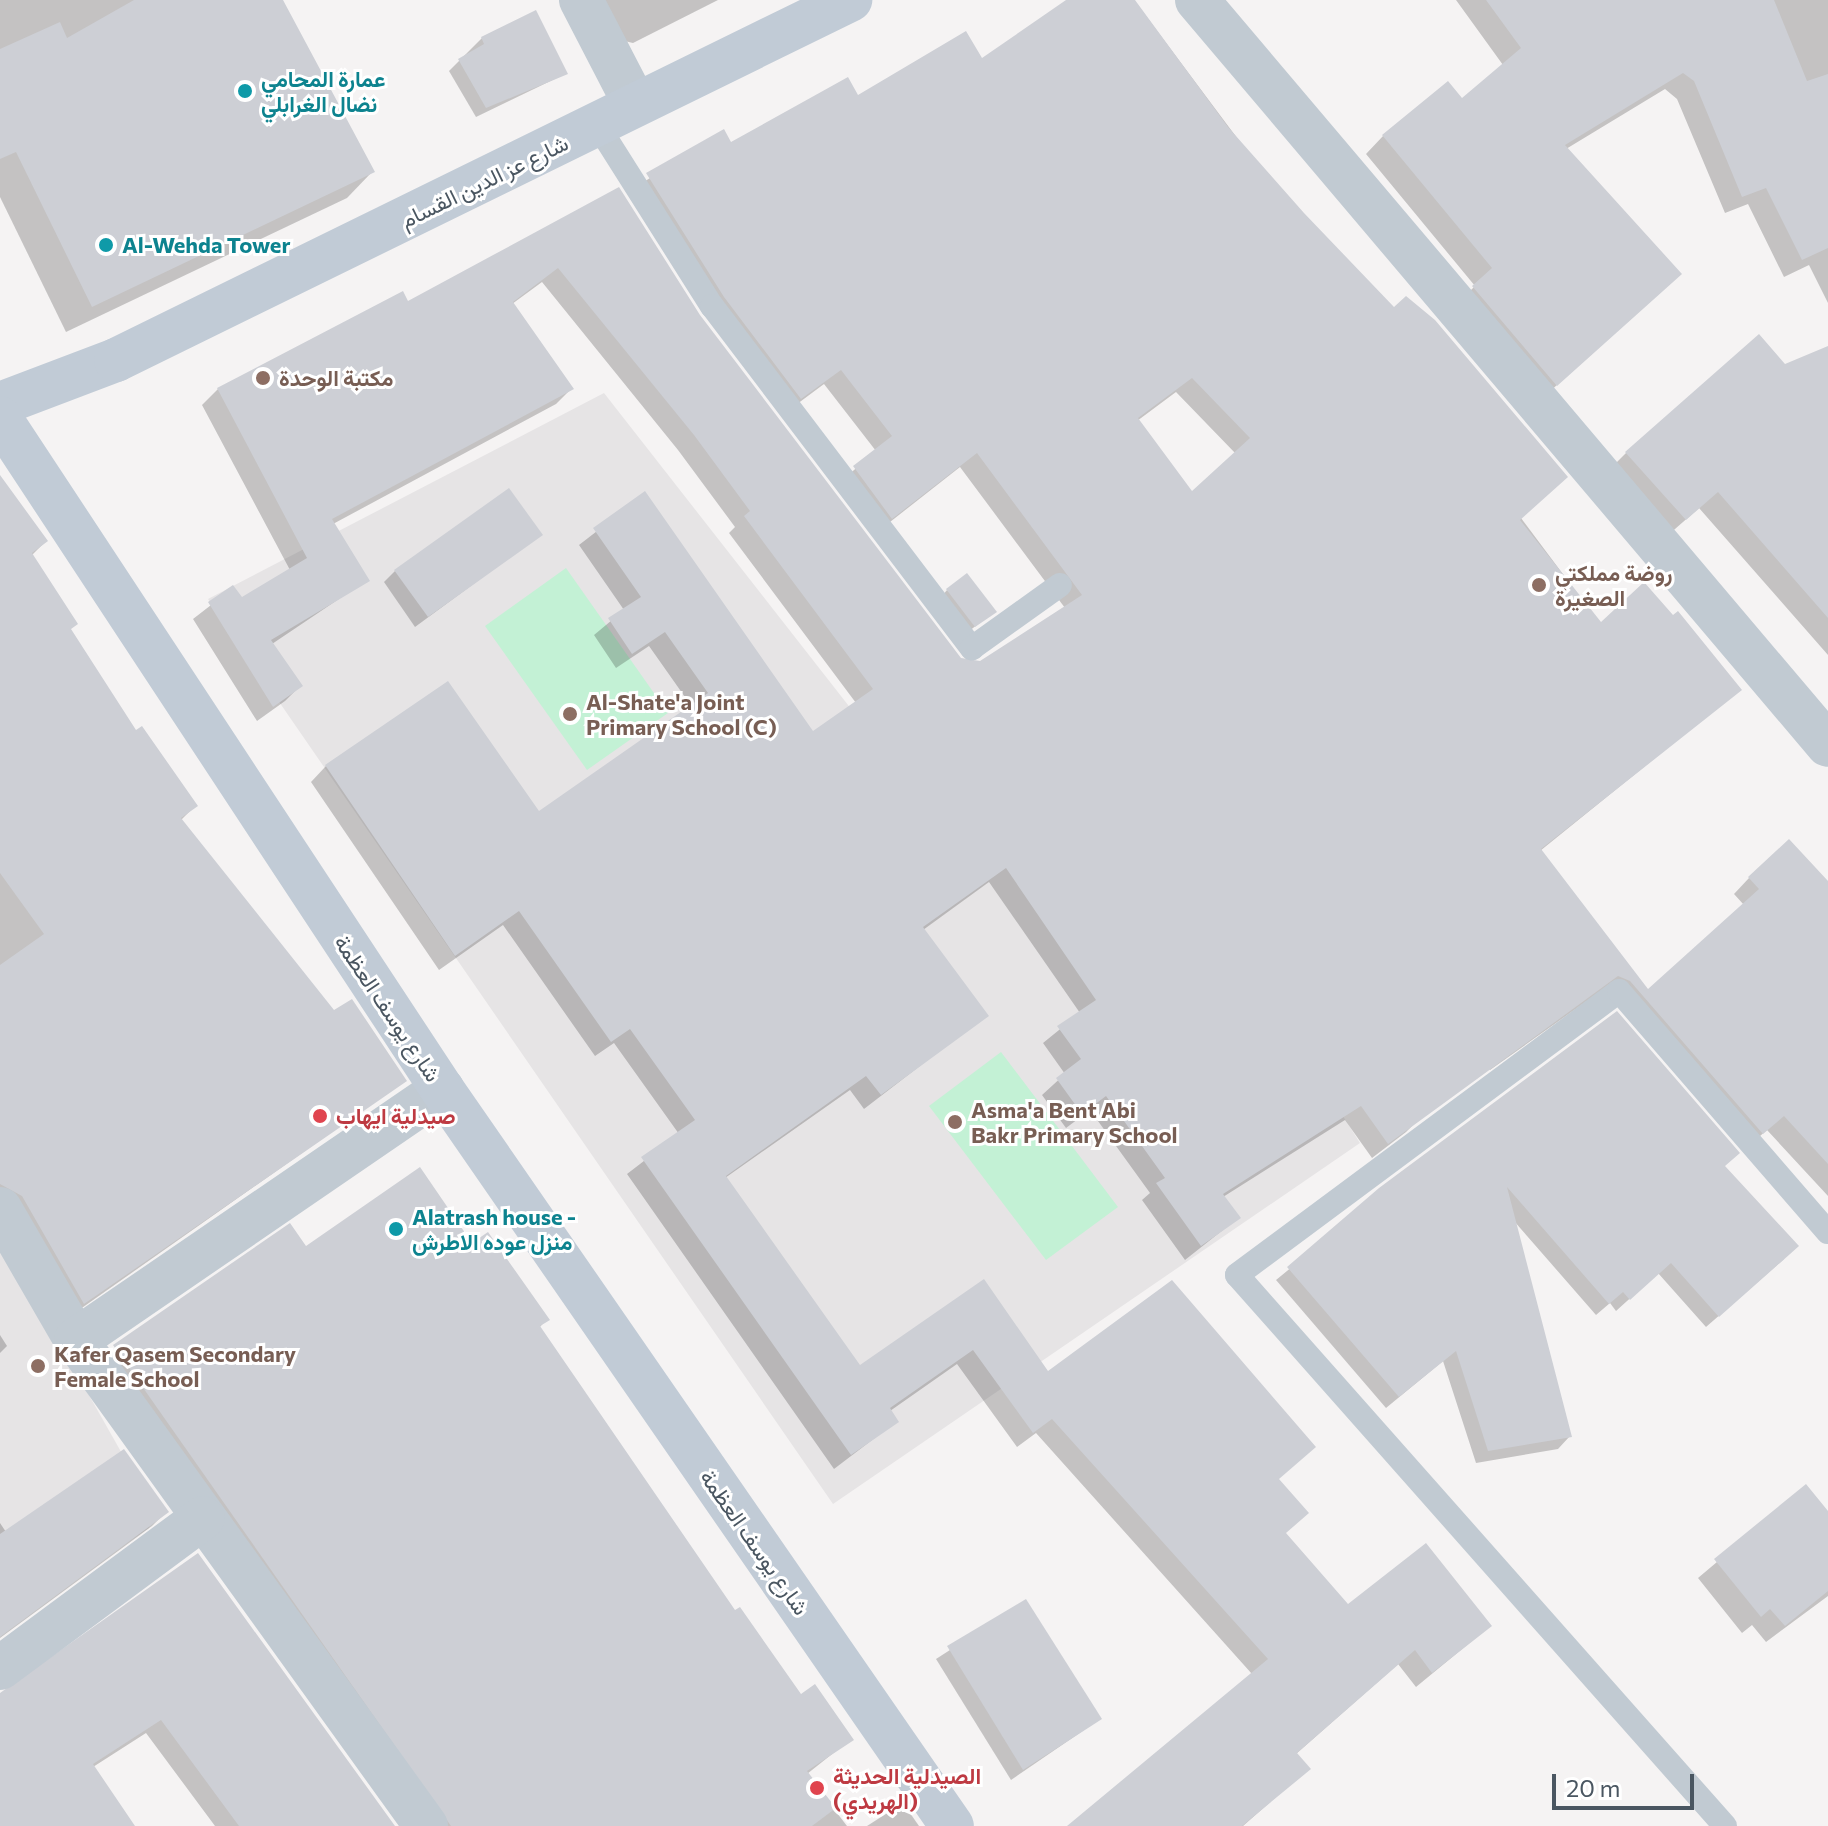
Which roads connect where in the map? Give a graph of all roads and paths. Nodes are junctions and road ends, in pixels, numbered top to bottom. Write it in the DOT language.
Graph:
graph roads {
  1 [pos="581,0"];
  2 [pos="850,0"];
  3 [pos="1197,0"];
  4 [pos="635,104"];
  5 [pos="598,126"];
  6 [pos="3,426"];
  7 [pos="1060,585"];
  8 [pos="1828,745"];
  9 [pos="442,1089"];
  10 [pos="0,1209"];
  11 [pos="1828,1232"];
  12 [pos="76,1340"];
  13 [pos="203,1518"];
  14 [pos="0,1668"];
  15 [pos="426,1826"];
  16 [pos="952,1826"];
  17 [pos="1725,1826"];
  1 -- 4 [label="street"];
  2 -- 4 [label="street, شارع عز الدين القسام"];
  3 -- 8 [label="street"];
  4 -- 5 [label="street, شارع عز الدين القسام"];
  5 -- 6 [label="street, شارع عز الدين القسام"];
  5 -- 7 [label="lane"];
  6 -- 9 [label="street, شارع يوسف العظمة"];
  9 -- 12 [label="street"];
  9 -- 16 [label="street, شارع يوسف العظمة"];
  10 -- 12 [label="street"];
  11 -- 17 [label="lane"];
  12 -- 13 [label="street"];
  13 -- 14 [label="street"];
  13 -- 15 [label="street"];
}
